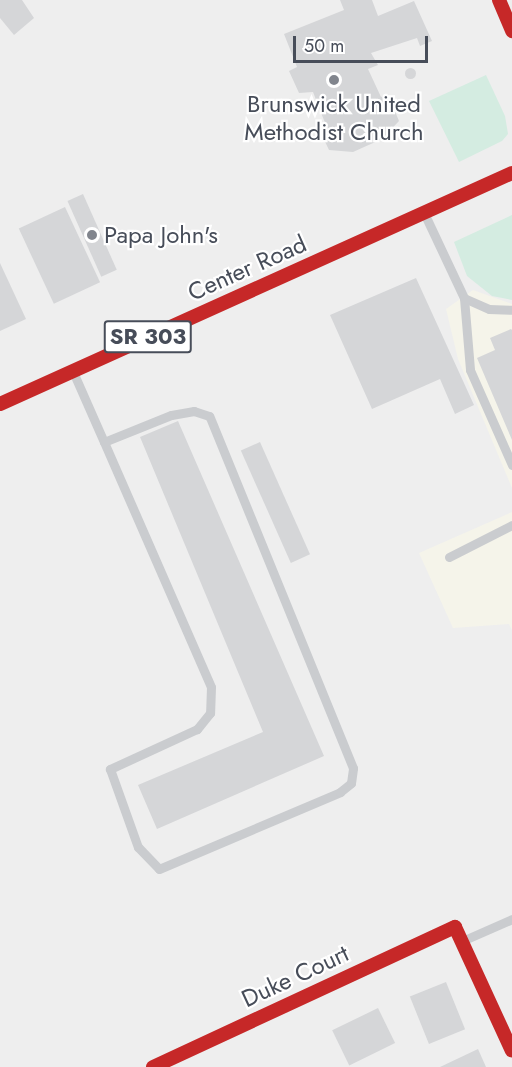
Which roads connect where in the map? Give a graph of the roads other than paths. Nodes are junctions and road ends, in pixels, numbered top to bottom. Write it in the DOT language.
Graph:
graph roads {
  1 [pos="499,0"];
  2 [pos="512,31"];
  3 [pos="512,174"];
  4 [pos="424,213"];
  5 [pos="464,298"];
  6 [pos="512,310"];
  7 [pos="73,372"];
  8 [pos="0,404"];
  9 [pos="104,442"];
  10 [pos="512,465"];
  11 [pos="512,525"];
  12 [pos="449,557"];
  13 [pos="512,919"];
  14 [pos="462,941"];
  15 [pos="512,1051"];
  16 [pos="153,1067"];
  1 -- 2 [label="main road"];
  3 -- 4 [label="main road, Center Road / SR 303"];
  4 -- 5 [label="lane"];
  4 -- 7 [label="main road, Center Road / SR 303"];
  5 -- 6 [label="lane"];
  5 -- 10 [label="lane"];
  7 -- 8 [label="main road, Center Road / SR 303"];
  7 -- 9 [label="lane"];
  9 -- 9 [label="lane"];
  11 -- 12 [label="lane"];
  13 -- 14 [label="lane"];
  14 -- 15 [label="main road"];
  14 -- 16 [label="main road, Duke Court"];
}
